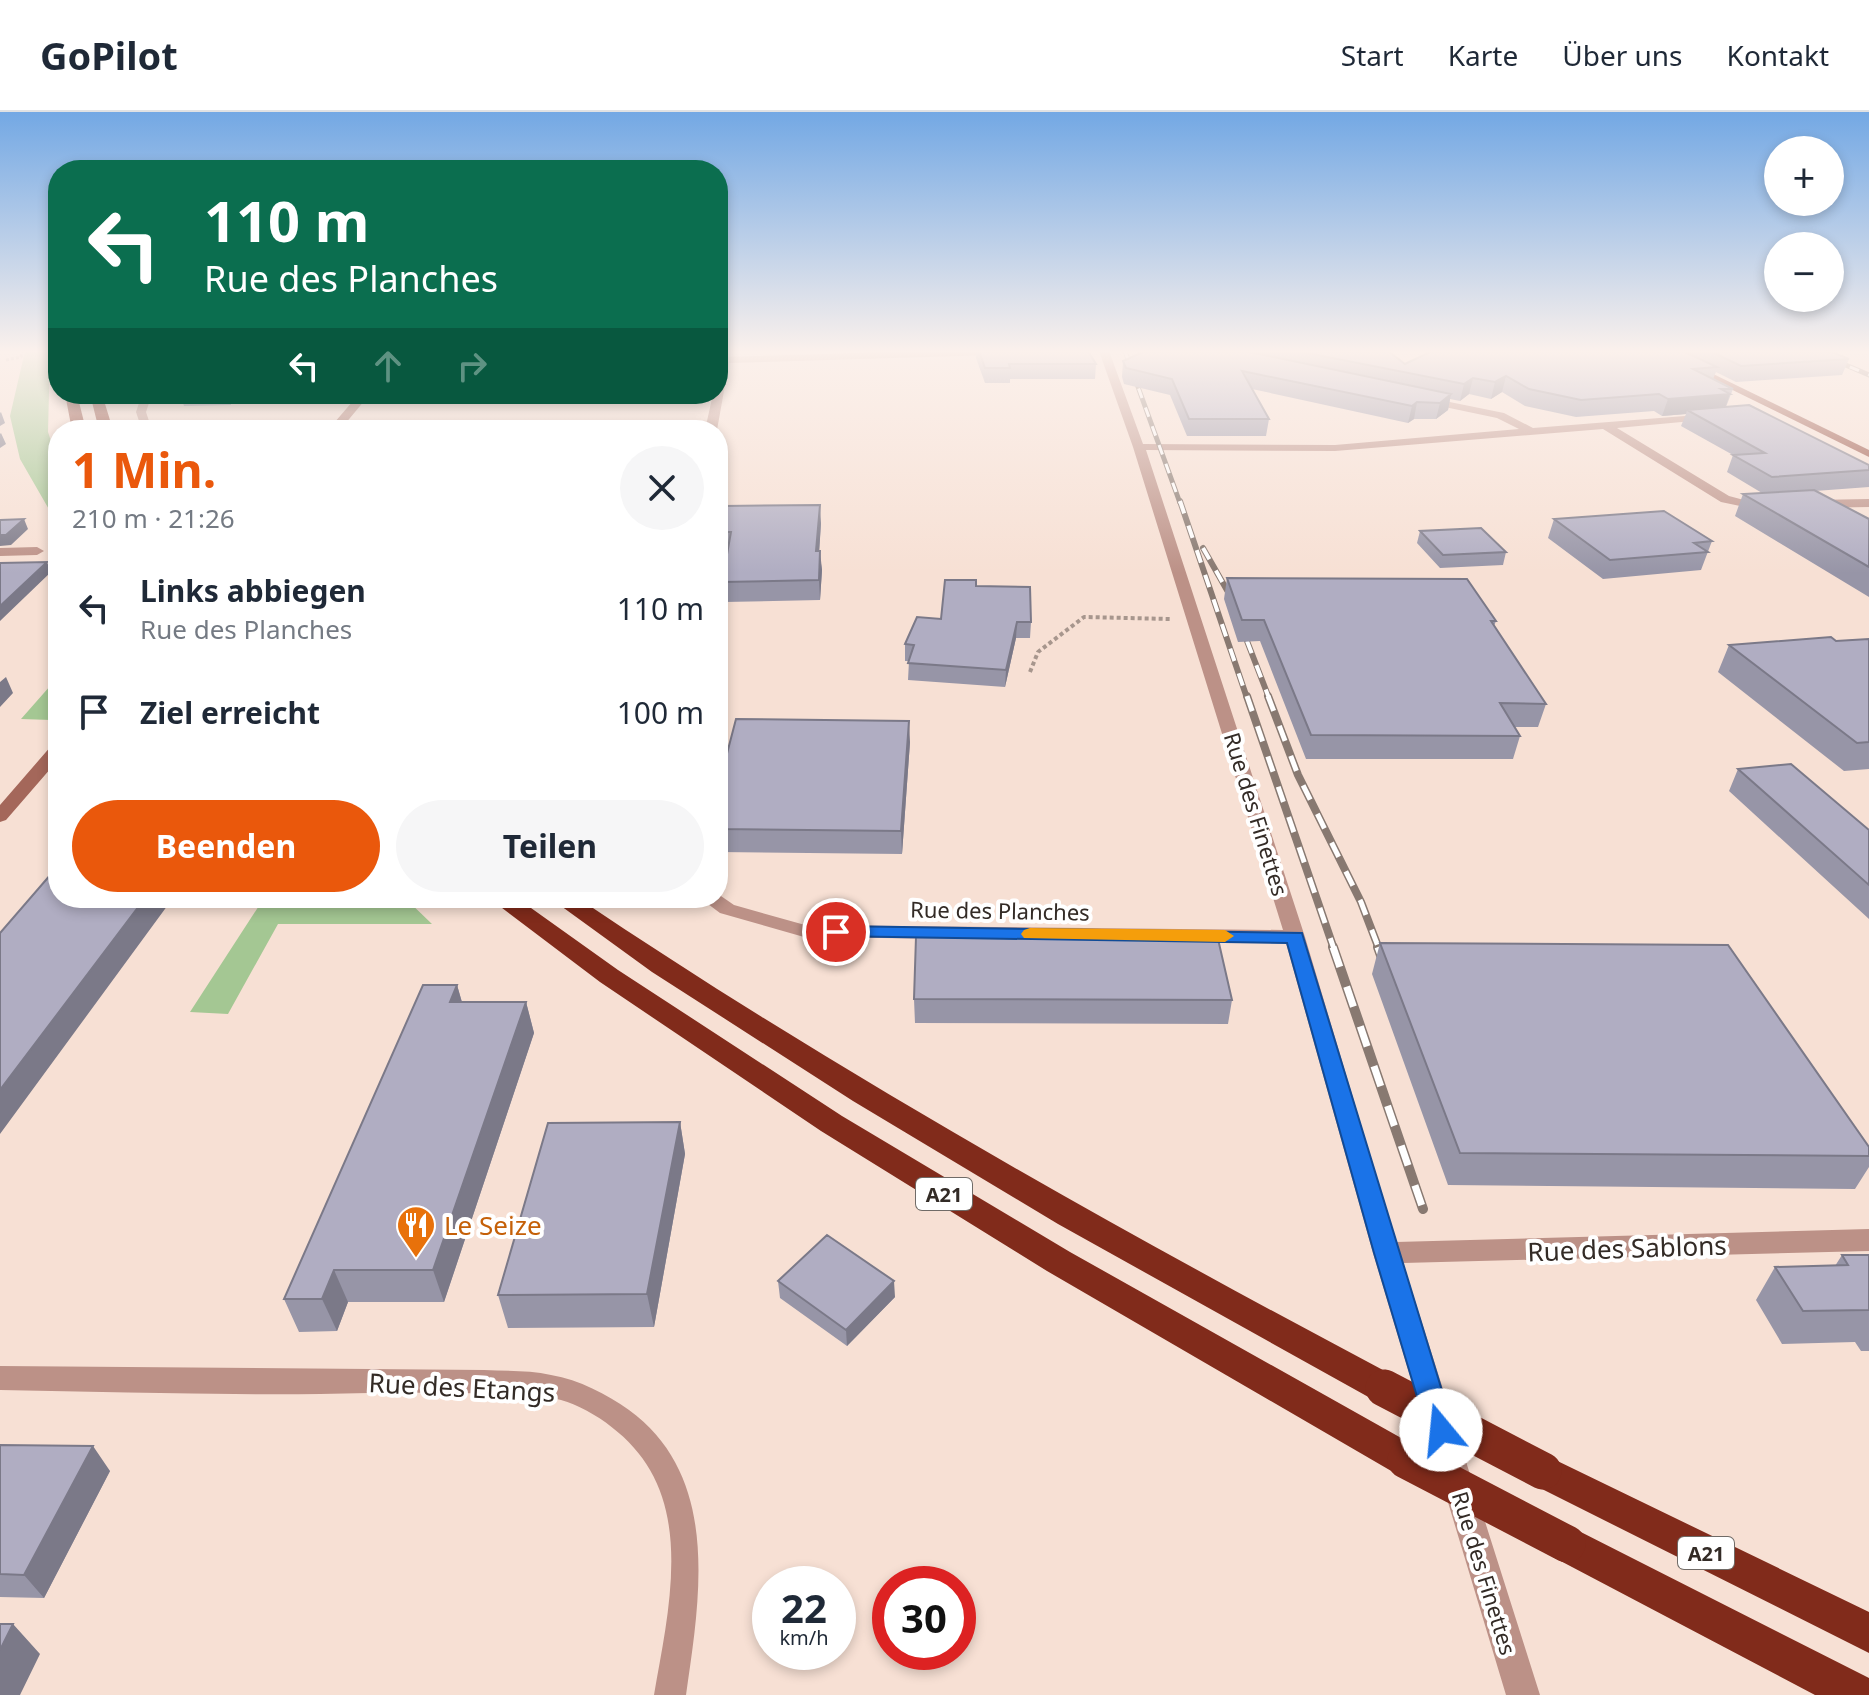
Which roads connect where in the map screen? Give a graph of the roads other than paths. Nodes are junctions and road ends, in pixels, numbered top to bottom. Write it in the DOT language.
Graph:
graph roads {
  1 [pos="1131,425"];
  2 [pos="1519,425"];
  3 [pos="1620,425"];
  4 [pos="1809,425"];
  5 [pos="1606,426"];
  6 [pos="1532,432"];
  7 [pos="1139,447"];
  8 [pos="1869,454"];
  9 [pos="1869,503"];
  10 [pos="1801,505"];
  11 [pos="1785,506"];
  12 [pos="37,551"];
  13 [pos="0,552"];
  14 [pos="48,761"];
  15 [pos="0,816"];
  16 [pos="515,908"];
  17 [pos="577,908"];
  18 [pos="725,908"];
  19 [pos="1295,937"];
  20 [pos="1869,1240"];
  21 [pos="1386,1253"];
  22 [pos="0,1378"];
  23 [pos="1869,1633"];
  24 [pos="670,1695"];
  25 [pos="1523,1695"];
  26 [pos="1858,1695"];
  1 -- 7 [label="street, Rue des Finettes"];
  2 -- 6 [label="street"];
  3 -- 5 [label="street"];
  4 -- 8 [label="main road"];
  5 -- 6 [label="street"];
  5 -- 11 [label="street"];
  6 -- 7 [label="street"];
  7 -- 19 [label="street, Rue des Finettes"];
  9 -- 10 [label="street"];
  12 -- 13 [label="street"];
  14 -- 15 [label="street"];
  16 -- 26 [label="highway, A21, bridge"];
  17 -- 23 [label="highway, A21, bridge"];
  18 -- 19 [label="street, Rue des Planches"];
  19 -- 21 [label="street, Rue des Finettes"];
  20 -- 21 [label="street, Rue des Sablons"];
  21 -- 25 [label="street, Rue des Finettes"];
  22 -- 24 [label="lane, Rue des Etangs"];
}
